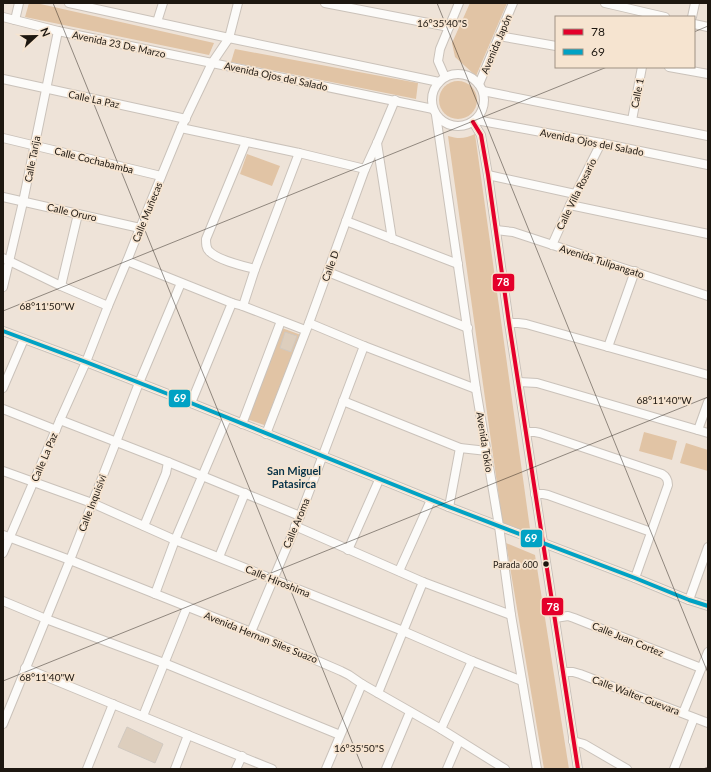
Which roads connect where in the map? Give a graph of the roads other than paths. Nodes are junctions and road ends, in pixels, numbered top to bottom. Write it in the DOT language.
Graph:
graph roads {
  1 [pos="19,3"];
  2 [pos="69,3"];
  3 [pos="163,3"];
  4 [pos="238,3"];
  5 [pos="325,3"];
  6 [pos="460,3"];
  7 [pos="513,3"];
  8 [pos="605,3"];
  9 [pos="695,3"];
  10 [pos="89,5"];
  11 [pos="636,7"];
  12 [pos="654,16"];
  13 [pos="692,16"];
  14 [pos="3,18"];
  15 [pos="15,20"];
  16 [pos="157,22"];
  17 [pos="695,24"];
  18 [pos="449,27"];
  19 [pos="708,27"];
  20 [pos="58,31"];
  21 [pos="500,36"];
  22 [pos="229,38"];
  23 [pos="555,46"];
  24 [pos="212,63"];
  25 [pos="642,68"];
  26 [pos="675,68"];
  27 [pos="708,74"];
  28 [pos="3,79"];
  29 [pos="442,79"];
  30 [pos="46,88"];
  31 [pos="481,88"];
  32 [pos="395,100"];
  33 [pos="435,112"];
  34 [pos="186,119"];
  35 [pos="632,120"];
  36 [pos="474,121"];
  37 [pos="181,128"];
  38 [pos="708,136"];
  39 [pos="3,138"];
  40 [pos="246,142"];
  41 [pos="378,143"];
  42 [pos="601,143"];
  43 [pos="34,145"];
  44 [pos="298,152"];
  45 [pos="708,165"];
  46 [pos="365,169"];
  47 [pos="488,175"];
  48 [pos="161,176"];
  49 [pos="575,194"];
  50 [pos="3,197"];
  51 [pos="23,202"];
  52 [pos="570,205"];
  53 [pos="78,214"];
  54 [pos="346,221"];
  55 [pos="140,228"];
  56 [pos="496,230"];
  57 [pos="708,234"];
  58 [pos="392,239"];
  59 [pos="552,245"];
  60 [pos="6,259"];
  61 [pos="128,261"];
  62 [pos="458,264"];
  63 [pos="255,269"];
  64 [pos="635,271"];
  65 [pos="328,272"];
  66 [pos="181,282"];
  67 [pos="60,286"];
  68 [pos="3,287"];
  69 [pos="708,296"];
  70 [pos="232,303"];
  71 [pos="108,306"];
  72 [pos="243,306"];
  73 [pos="281,321"];
  74 [pos="509,323"];
  75 [pos="307,327"];
  76 [pos="468,328"];
  77 [pos="3,331"];
  78 [pos="24,340"];
  79 [pos="364,346"];
  80 [pos="608,347"];
  81 [pos="86,362"];
  82 [pos="708,375"];
  83 [pos="518,382"];
  84 [pos="139,384"];
  85 [pos="3,388"];
  86 [pos="476,388"];
  87 [pos="343,401"];
  88 [pos="708,402"];
  89 [pos="191,403"];
  90 [pos="3,410"];
  91 [pos="227,418"];
  92 [pos="60,420"];
  93 [pos="242,424"];
  94 [pos="56,430"];
  95 [pos="698,430"];
  96 [pos="526,432"];
  97 [pos="708,433"];
  98 [pos="266,434"];
  99 [pos="116,442"];
  100 [pos="460,448"];
  101 [pos="487,451"];
  102 [pos="322,456"];
  103 [pos="168,462"];
  104 [pos="3,471"];
  105 [pos="202,476"];
  106 [pos="379,480"];
  107 [pos="34,483"];
  108 [pos="245,493"];
  109 [pos="535,494"];
  110 [pos="431,500"];
  111 [pos="92,503"];
  112 [pos="448,507"];
  113 [pos="300,516"];
  114 [pos="144,526"];
  115 [pos="296,526"];
  116 [pos="499,526"];
  117 [pos="651,532"];
  118 [pos="6,536"];
  119 [pos="176,540"];
  120 [pos="543,543"];
  121 [pos="708,547"];
  122 [pos="348,550"];
  123 [pos="3,553"];
  124 [pos="219,557"];
  125 [pos="70,560"];
  126 [pos="399,571"];
  127 [pos="635,578"];
  128 [pos="273,579"];
  129 [pos="423,582"];
  130 [pos="155,594"];
  131 [pos="689,600"];
  132 [pos="3,601"];
  133 [pos="708,606"];
  134 [pos="187,607"];
  135 [pos="510,615"];
  136 [pos="555,618"];
  137 [pos="46,619"];
  138 [pos="403,631"];
  139 [pos="251,632"];
  140 [pos="708,652"];
  141 [pos="472,661"];
  142 [pos="164,663"];
  143 [pos="25,668"];
  144 [pos="701,668"];
  145 [pos="563,672"];
  146 [pos="522,681"];
  147 [pos="362,684"];
  148 [pos="378,693"];
  149 [pos="113,704"];
  150 [pos="410,712"];
  151 [pos="683,714"];
  152 [pos="143,716"];
  153 [pos="694,718"];
  154 [pos="708,723"];
  155 [pos="3,724"];
  156 [pos="441,729"];
  157 [pos="340,735"];
  158 [pos="188,736"];
  159 [pos="459,741"];
  160 [pos="573,741"];
  161 [pos="242,756"];
  162 [pos="87,769"];
  163 [pos="175,769"];
  164 [pos="236,769"];
  165 [pos="272,769"];
  166 [pos="326,769"];
  167 [pos="386,769"];
  168 [pos="447,769"];
  169 [pos="505,769"];
  170 [pos="537,769"];
  171 [pos="578,769"];
  172 [pos="627,769"];
  173 [pos="674,769"];
  1 -- 15 [label="street"];
  2 -- 10 [label="street"];
  3 -- 16 [label="street"];
  4 -- 22 [label="street, Calle Muñecas"];
  5 -- 18 [label="street"];
  6 -- 18 [label="street"];
  7 -- 21 [label="street, Avenida Japón"];
  8 -- 11 [label="street"];
  9 -- 13 [label="street"];
  10 -- 16 [label="street"];
  11 -- 12 [label="street"];
  14 -- 15 [label="street, Avenida 23 De Marzo"];
  15 -- 20 [label="street, Avenida 23 De Marzo"];
  16 -- 22 [label="street"];
  17 -- 19 [label="street"];
  18 -- 29 [label="street"];
  20 -- 24 [label="street, Avenida 23 De Marzo"];
  20 -- 30 [label="street, Calle Tarija"];
  21 -- 23 [label="street"];
  21 -- 31 [label="street, Avenida Japón"];
  22 -- 24 [label="street, Calle Muñecas"];
  22 -- 29 [label="street"];
  24 -- 32 [label="street, Avenida Ojos del Salado"];
  24 -- 34 [label="street, Calle Muñecas"];
  25 -- 35 [label="street, Calle 1"];
  26 -- 27 [label="street"];
  28 -- 30 [label="street, Calle La Paz"];
  29 -- 31 [label="street"];
  29 -- 33 [label="street"];
  30 -- 34 [label="street, Calle La Paz"];
  30 -- 43 [label="street, Calle Tarija"];
  31 -- 35 [label="street"];
  31 -- 36 [label="street"];
  32 -- 33 [label="street, Avenida Ojos del Salado"];
  32 -- 41 [label="street, Calle D"];
  33 -- 36 [label="street"];
  33 -- 62 [label="street, Avenida Tokio"];
  34 -- 37 [label="street, Calle Muñecas"];
  35 -- 38 [label="street"];
  36 -- 42 [label="street, Avenida Ojos del Salado"];
  36 -- 47 [label="street"];
  37 -- 40 [label="street"];
  37 -- 48 [label="street, Calle Muñecas"];
  39 -- 43 [label="street, Calle Cochabamba"];
  40 -- 44 [label="street"];
  40 -- 63 [label="street"];
  41 -- 46 [label="street, Calle D"];
  41 -- 58 [label="street"];
  42 -- 45 [label="street, Avenida Ojos del Salado"];
  42 -- 49 [label="street, Calle Villa Rosario"];
  43 -- 48 [label="street, Calle Cochabamba"];
  43 -- 51 [label="street, Calle Tarija"];
  44 -- 46 [label="street"];
  44 -- 63 [label="street"];
  46 -- 54 [label="street, Calle D"];
  47 -- 49 [label="street"];
  47 -- 56 [label="street"];
  48 -- 55 [label="street, Calle Muñecas"];
  49 -- 52 [label="street, Calle Villa Rosario"];
  50 -- 51 [label="street, Calle Oruro"];
  51 -- 53 [label="street, Calle Oruro"];
  51 -- 60 [label="street, Calle Tarija"];
  52 -- 57 [label="street"];
  52 -- 59 [label="street, Calle Villa Rosario"];
  53 -- 55 [label="street, Calle Oruro"];
  53 -- 67 [label="street"];
  54 -- 58 [label="street"];
  54 -- 65 [label="street, Calle D"];
  55 -- 61 [label="street, Calle Muñecas"];
  56 -- 59 [label="street, Avenida Tulipangato"];
  56 -- 74 [label="street"];
  58 -- 62 [label="street"];
  59 -- 64 [label="street, Avenida Tulipangato"];
  60 -- 67 [label="street"];
  60 -- 68 [label="street, Calle Tarija"];
  61 -- 66 [label="street"];
  61 -- 71 [label="street, Calle Muñecas"];
  62 -- 76 [label="street, Avenida Tokio"];
  63 -- 72 [label="street"];
  64 -- 69 [label="street, Avenida Tulipangato"];
  64 -- 80 [label="street"];
  65 -- 75 [label="street, Calle D"];
  65 -- 76 [label="street"];
  66 -- 70 [label="street"];
  66 -- 84 [label="street, Calle Inquisivi"];
  67 -- 71 [label="street"];
  70 -- 72 [label="street"];
  70 -- 89 [label="street"];
  71 -- 81 [label="street, Calle Muñecas"];
  72 -- 73 [label="street"];
  73 -- 75 [label="street"];
  73 -- 93 [label="street"];
  74 -- 80 [label="street"];
  74 -- 83 [label="street"];
  75 -- 79 [label="street"];
  75 -- 98 [label="street, Calle D"];
  76 -- 86 [label="street, Avenida Tokio"];
  77 -- 78 [label="street"];
  78 -- 81 [label="street"];
  78 -- 85 [label="street"];
  79 -- 86 [label="street"];
  79 -- 87 [label="street, Calle Aroma"];
  80 -- 82 [label="street"];
  81 -- 84 [label="street"];
  81 -- 92 [label="street, Calle La Paz"];
  83 -- 95 [label="street"];
  83 -- 96 [label="street"];
  84 -- 89 [label="street"];
  84 -- 99 [label="street, Calle Inquisivi"];
  86 -- 101 [label="street, Avenida Tokio"];
  87 -- 100 [label="street"];
  87 -- 102 [label="street, Calle Aroma"];
  88 -- 95 [label="street"];
  89 -- 91 [label="street"];
  90 -- 94 [label="street"];
  91 -- 93 [label="street"];
  91 -- 105 [label="street"];
  92 -- 94 [label="street, Calle La Paz"];
  92 -- 99 [label="street"];
  93 -- 98 [label="street"];
  94 -- 107 [label="street, Calle La Paz"];
  95 -- 97 [label="street"];
  96 -- 109 [label="street"];
  96 -- 117 [label="street"];
  98 -- 102 [label="street"];
  99 -- 103 [label="street"];
  99 -- 111 [label="street, Calle Inquisivi"];
  100 -- 101 [label="street"];
  100 -- 112 [label="street"];
  101 -- 116 [label="street, Avenida Tokio"];
  102 -- 106 [label="street"];
  102 -- 113 [label="street, Calle Aroma"];
  103 -- 105 [label="street"];
  103 -- 114 [label="street"];
  104 -- 107 [label="street, Calle Hiroshima"];
  105 -- 108 [label="street"];
  105 -- 119 [label="street"];
  106 -- 110 [label="street"];
  106 -- 122 [label="street"];
  107 -- 111 [label="street, Calle Hiroshima"];
  107 -- 118 [label="street, Calle La Paz"];
  108 -- 113 [label="street"];
  108 -- 124 [label="street"];
  109 -- 117 [label="street"];
  109 -- 120 [label="street"];
  110 -- 112 [label="street"];
  110 -- 126 [label="street"];
  111 -- 114 [label="street, Calle Hiroshima"];
  111 -- 125 [label="street, Calle Inquisivi"];
  112 -- 116 [label="street"];
  113 -- 115 [label="street, Calle Aroma"];
  114 -- 119 [label="street, Calle Hiroshima"];
  115 -- 122 [label="street"];
  115 -- 128 [label="street, Calle Aroma"];
  116 -- 120 [label="street"];
  116 -- 135 [label="street, Avenida Tokio"];
  117 -- 127 [label="street"];
  118 -- 123 [label="street, Calle La Paz"];
  118 -- 125 [label="street, Avenida Hernan Siles Suazo"];
  119 -- 124 [label="street, Calle Hiroshima"];
  119 -- 130 [label="street"];
  120 -- 127 [label="street"];
  120 -- 136 [label="street"];
  121 -- 131 [label="street"];
  122 -- 126 [label="street"];
  124 -- 128 [label="street, Calle Hiroshima"];
  125 -- 130 [label="street, Avenida Hernan Siles Suazo"];
  125 -- 137 [label="street, Calle Inquisivi"];
  126 -- 129 [label="street"];
  127 -- 131 [label="street"];
  128 -- 138 [label="street, Calle Hiroshima"];
  128 -- 139 [label="street, Calle Aroma"];
  129 -- 135 [label="street"];
  129 -- 138 [label="street"];
  130 -- 134 [label="street, Avenida Hernan Siles Suazo"];
  131 -- 133 [label="street"];
  132 -- 137 [label="street"];
  134 -- 139 [label="street, Avenida Hernan Siles Suazo"];
  134 -- 142 [label="street"];
  135 -- 146 [label="street, Avenida Tokio"];
  136 -- 144 [label="street, Calle Juan Cortez"];
  136 -- 145 [label="street"];
  137 -- 142 [label="street"];
  137 -- 143 [label="street, Calle Inquisivi"];
  138 -- 141 [label="street, Calle Hiroshima"];
  138 -- 148 [label="street"];
  139 -- 147 [label="street, Avenida Hernan Siles Suazo"];
  140 -- 144 [label="street"];
  141 -- 146 [label="street, Calle Hiroshima"];
  141 -- 156 [label="street"];
  142 -- 152 [label="street"];
  142 -- 157 [label="street"];
  143 -- 149 [label="street"];
  143 -- 155 [label="street, Calle Inquisivi"];
  144 -- 151 [label="street"];
  145 -- 151 [label="street, Calle Walter Guevara"];
  145 -- 160 [label="street"];
  146 -- 170 [label="street, Avenida Tokio"];
  147 -- 148 [label="street, Avenida Hernan Siles Suazo"];
  147 -- 157 [label="street"];
  148 -- 150 [label="street, Avenida Hernan Siles Suazo"];
  149 -- 152 [label="street"];
  149 -- 162 [label="street"];
  150 -- 156 [label="street, Avenida Hernan Siles Suazo"];
  150 -- 167 [label="street"];
  151 -- 153 [label="street, Calle Walter Guevara"];
  152 -- 158 [label="street"];
  153 -- 154 [label="street, Calle Walter Guevara"];
  153 -- 173 [label="street"];
  156 -- 159 [label="street, Avenida Hernan Siles Suazo"];
  157 -- 166 [label="street"];
  158 -- 161 [label="street"];
  158 -- 163 [label="street"];
  159 -- 168 [label="street"];
  159 -- 169 [label="street, Avenida Hernan Siles Suazo"];
  160 -- 171 [label="street"];
  160 -- 172 [label="street"];
  161 -- 164 [label="street"];
  161 -- 165 [label="street"];
}
